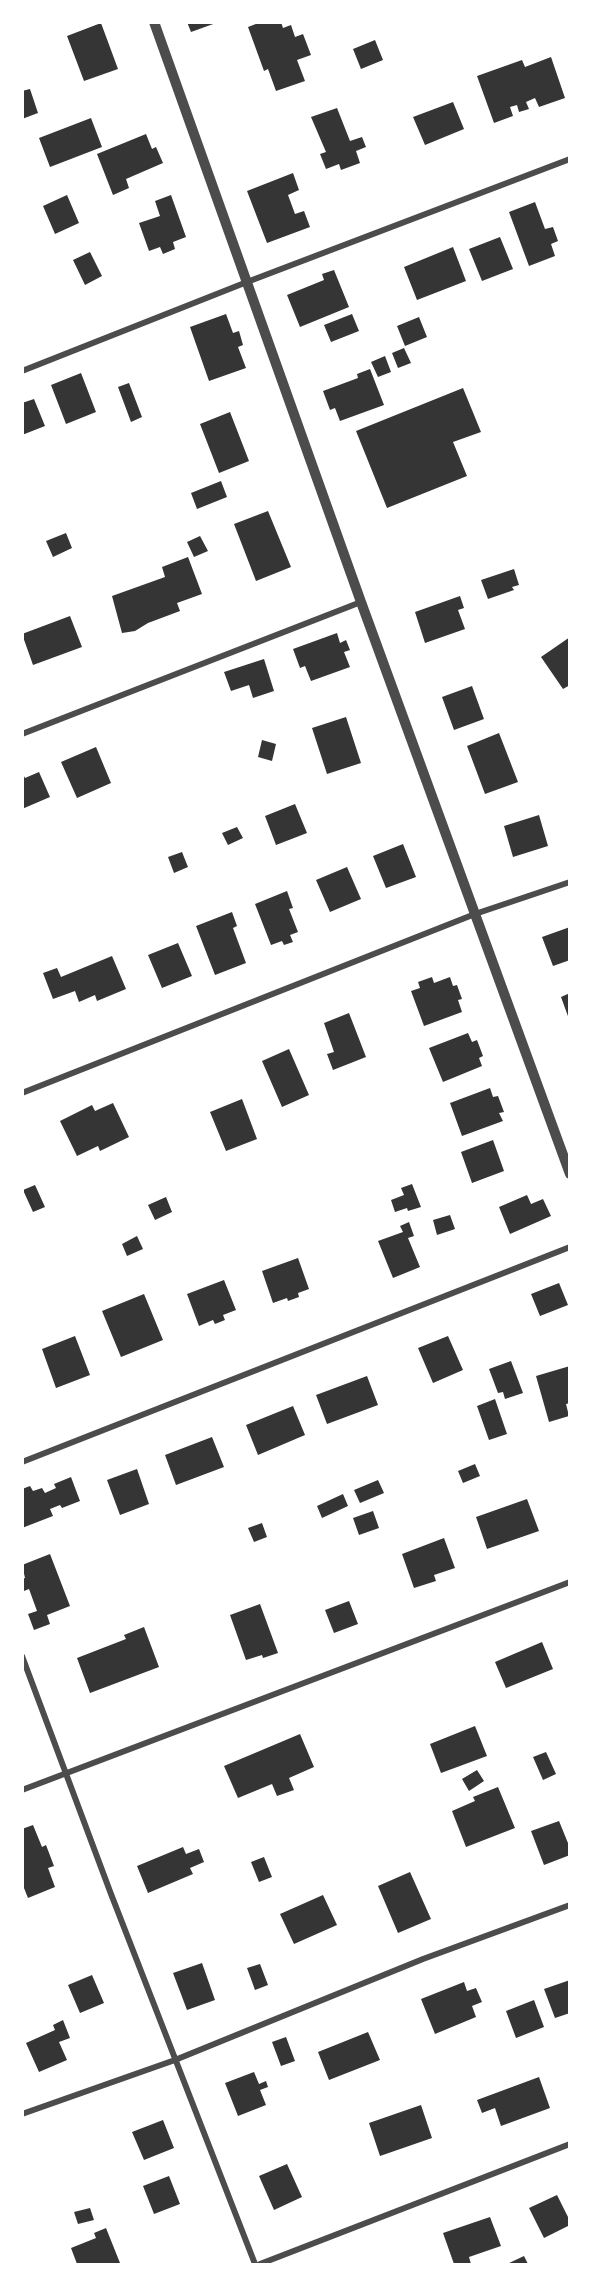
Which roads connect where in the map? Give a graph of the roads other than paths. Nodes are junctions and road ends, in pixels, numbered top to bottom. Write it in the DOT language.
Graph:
graph roads {
  1 [pos="154,22"];
  2 [pos="570,159"];
  3 [pos="247,282"];
  4 [pos="22,371"];
  5 [pos="361,602"];
  6 [pos="22,734"];
  7 [pos="570,882"];
  8 [pos="475,914"];
  9 [pos="22,1093"];
  10 [pos="570,1174"];
  11 [pos="570,1247"];
  12 [pos="22,1462"];
  13 [pos="570,1582"];
  14 [pos="22,1656"];
  15 [pos="67,1773"];
  16 [pos="22,1790"];
  17 [pos="570,1905"];
  18 [pos="174,2060"];
  19 [pos="22,2114"];
  20 [pos="570,2144"];
  21 [pos="255,2265"];
  22 [pos="260,2265"];
  1 -- 3 [label="street"];
  2 -- 3 [label="street"];
  3 -- 4 [label="street"];
  3 -- 5 [label="street"];
  5 -- 6 [label="street"];
  5 -- 8 [label="street"];
  7 -- 8 [label="street"];
  8 -- 9 [label="street"];
  8 -- 10 [label="street"];
  11 -- 12 [label="street"];
  13 -- 15 [label="street"];
  14 -- 15 [label="street"];
  15 -- 16 [label="street"];
  15 -- 18 [label="street"];
  17 -- 18 [label="street"];
  18 -- 19 [label="street"];
  18 -- 21 [label="street"];
  20 -- 22 [label="street"];
}
